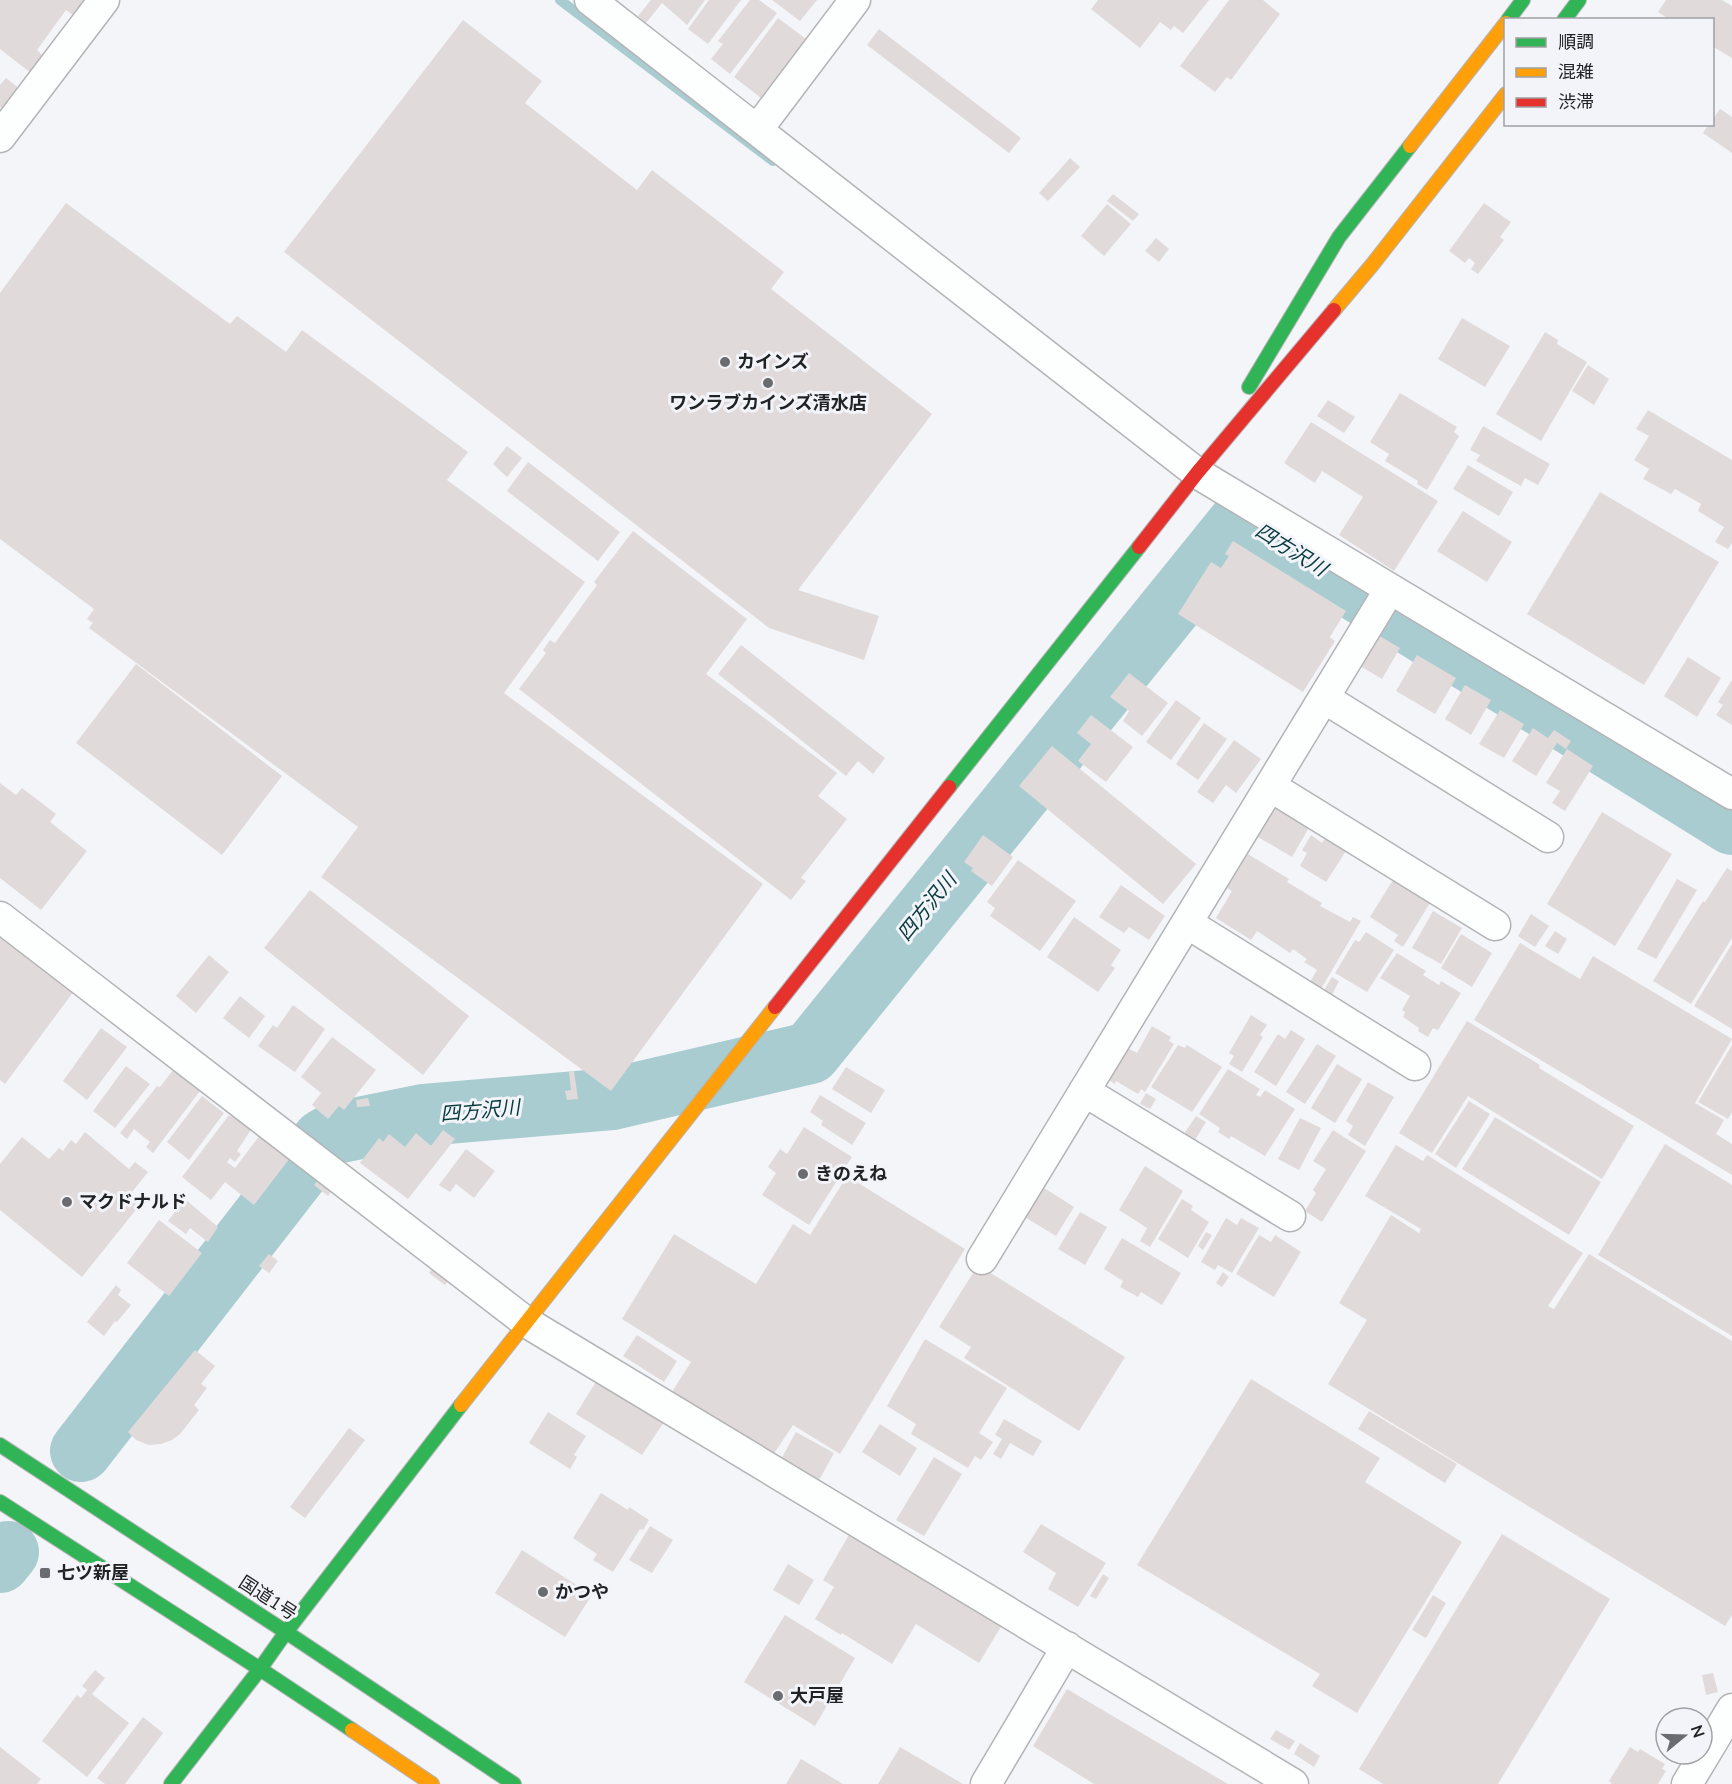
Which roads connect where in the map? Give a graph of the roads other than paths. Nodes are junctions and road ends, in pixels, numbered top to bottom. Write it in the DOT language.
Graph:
graph roads {
  1 [pos="105,0"];
  2 [pos="590,0"];
  3 [pos="855,0"];
  4 [pos="1523,0"];
  5 [pos="1579,0"];
  6 [pos="1509,18"];
  7 [pos="1566,18"];
  8 [pos="1504,25"];
  9 [pos="1504,97"];
  10 [pos="757,130"];
  11 [pos="0,137"];
  12 [pos="1197,473"];
  13 [pos="1390,589"];
  14 [pos="1324,698"];
  15 [pos="1270,786"];
  16 [pos="1732,794"];
  17 [pos="1548,837"];
  18 [pos="0,916"];
  19 [pos="1187,923"];
  20 [pos="1495,926"];
  21 [pos="1415,1065"];
  22 [pos="1084,1091"];
  23 [pos="1290,1216"];
  24 [pos="982,1259"];
  25 [pos="526,1322"];
  26 [pos="0,1445"];
  27 [pos="0,1502"];
  28 [pos="286,1632"];
  29 [pos="1067,1647"];
  30 [pos="260,1670"];
  31 [pos="1732,1709"];
  32 [pos="171,1784"];
  33 [pos="432,1784"];
  34 [pos="514,1784"];
  35 [pos="986,1784"];
  36 [pos="1293,1784"];
  37 [pos="1687,1784"];
  1 -- 11 [label="street"];
  2 -- 10 [label="street"];
  3 -- 10 [label="street"];
  4 -- 6 [label="main road"];
  5 -- 7 [label="main road"];
  8 -- 12 [label="main road"];
  9 -- 12 [label="main road"];
  10 -- 12 [label="street"];
  12 -- 13 [label="street"];
  12 -- 25 [label="main road"];
  13 -- 14 [label="street"];
  13 -- 16 [label="street"];
  14 -- 15 [label="street"];
  14 -- 17 [label="street"];
  15 -- 19 [label="street"];
  15 -- 20 [label="street"];
  18 -- 25 [label="street"];
  19 -- 21 [label="street"];
  19 -- 22 [label="street"];
  22 -- 23 [label="street"];
  22 -- 24 [label="street"];
  25 -- 28 [label="main road"];
  25 -- 29 [label="street"];
  26 -- 28 [label="main road, 国道1号"];
  27 -- 30 [label="main road"];
  28 -- 30 [label="main road"];
  28 -- 34 [label="main road, 国道1号"];
  29 -- 35 [label="street"];
  29 -- 36 [label="street"];
  30 -- 32 [label="main road"];
  30 -- 33 [label="main road"];
  31 -- 37 [label="street"];
}
